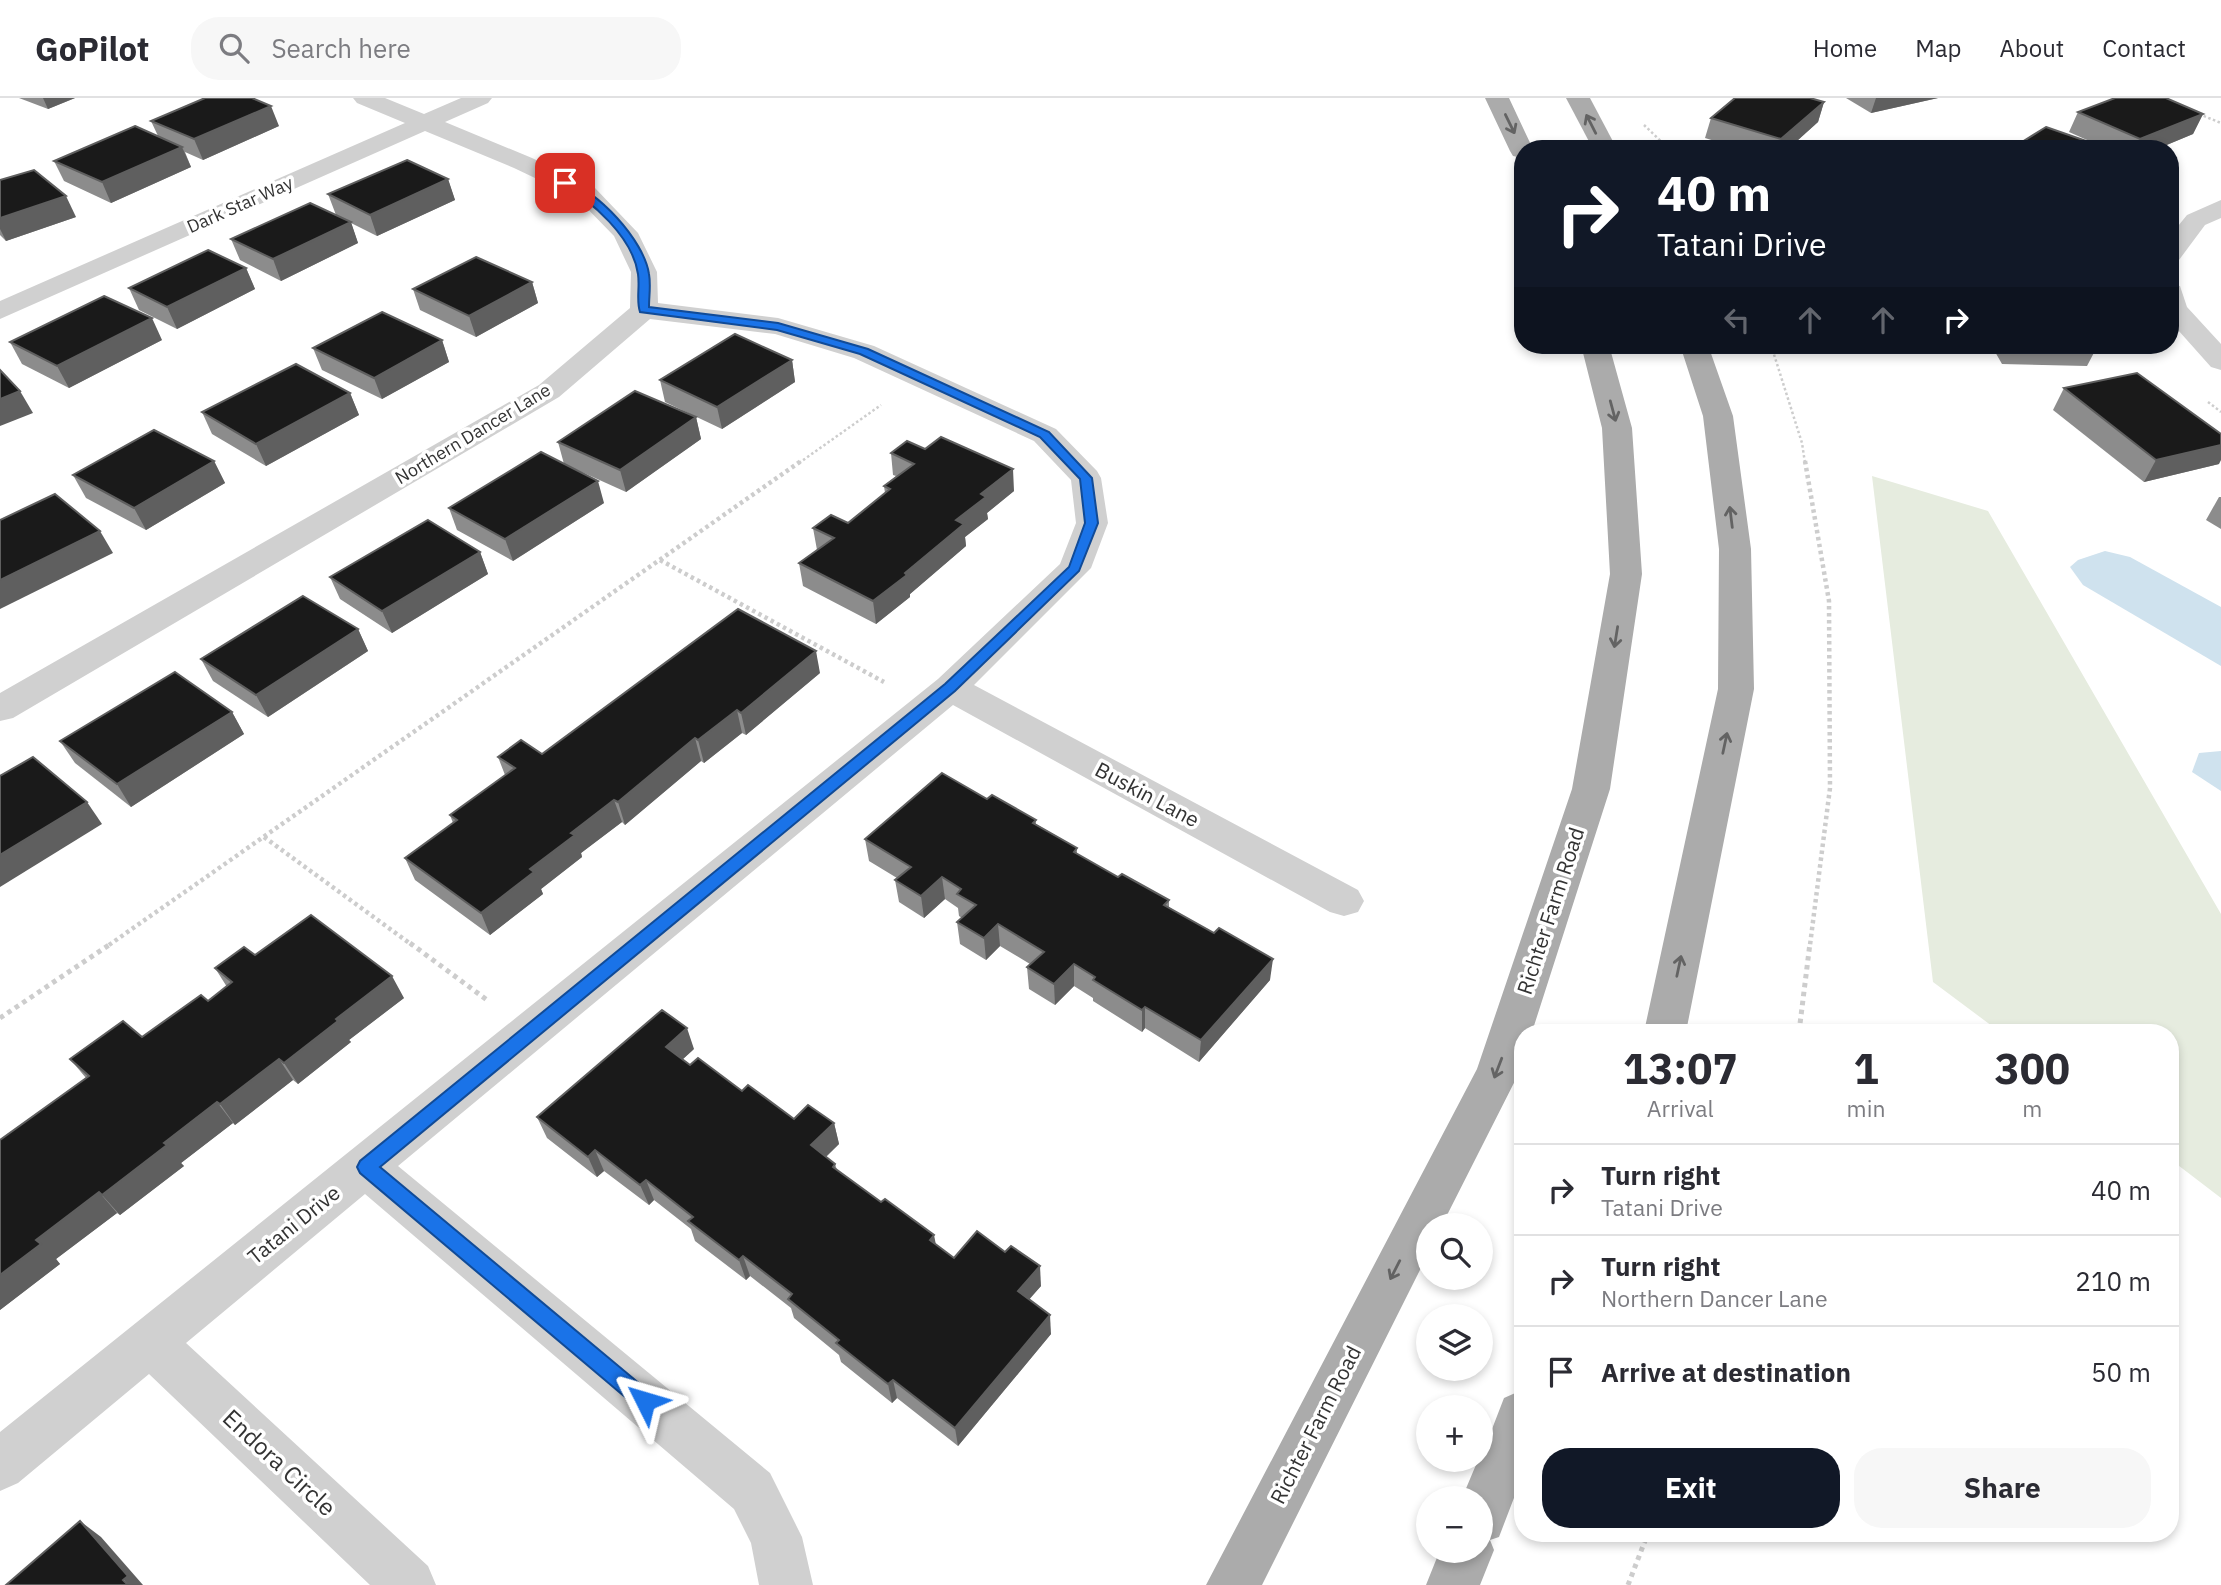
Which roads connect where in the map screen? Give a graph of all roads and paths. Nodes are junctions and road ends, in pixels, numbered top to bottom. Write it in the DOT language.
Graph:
graph roads {
  1 [pos="365,98"];
  2 [pos="480,98"];
  3 [pos="1497,98"];
  4 [pos="1578,98"];
  5 [pos="2198,113"];
  6 [pos="2221,123"];
  7 [pos="422,124"];
  8 [pos="1517,140"];
  9 [pos="1600,140"];
  10 [pos="2221,208"];
  11 [pos="2179,242"];
  12 [pos="644,310"];
  13 [pos="0,311"];
  14 [pos="2179,315"];
  15 [pos="1597,354"];
  16 [pos="1697,354"];
  17 [pos="1774,354"];
  18 [pos="2221,361"];
  19 [pos="920,378"];
  20 [pos="660,560"];
  21 [pos="939,697"];
  22 [pos="0,709"];
  23 [pos="264,837"];
  24 [pos="1345,901"];
  25 [pos="0,1018"];
  26 [pos="1667,1024"];
  27 [pos="1800,1024"];
  28 [pos="530,1032"];
  29 [pos="366,1167"];
  30 [pos="149,1341"];
  31 [pos="1514,1435"];
  32 [pos="0,1465"];
  33 [pos="1493,1486"];
  34 [pos="1645,1542"];
  35 [pos="1462,1563"];
  36 [pos="409,1585"];
  37 [pos="786,1585"];
  38 [pos="1233,1585"];
  39 [pos="1453,1585"];
  40 [pos="1629,1585"];
  1 -- 7 [label="street"];
  2 -- 7 [label="street, Dark Star Way"];
  3 -- 8 [label="main road, one-way"];
  9 -- 4 [label="main road, one-way"];
  5 -- 6 [label="path"];
  7 -- 12 [label="street"];
  7 -- 13 [label="street, Dark Star Way"];
  10 -- 11 [label="street"];
  12 -- 19 [label="street, Tatani Drive"];
  12 -- 22 [label="street, Northern Dancer Lane"];
  14 -- 18 [label="street"];
  15 -- 38 [label="main road, Richter Farm Road, one-way"];
  26 -- 16 [label="main road, one-way"];
  17 -- 27 [label="path"];
  19 -- 20 [label="path"];
  19 -- 21 [label="street, Tatani Drive"];
  20 -- 21 [label="path"];
  20 -- 23 [label="path"];
  21 -- 24 [label="street, Buskin Lane"];
  21 -- 28 [label="street, Tatani Drive"];
  23 -- 25 [label="path"];
  23 -- 28 [label="path"];
  28 -- 29 [label="street, Tatani Drive"];
  29 -- 30 [label="street, Tatani Drive"];
  29 -- 37 [label="street"];
  30 -- 32 [label="street, Tatani Drive"];
  30 -- 36 [label="street, Endora Circle"];
  31 -- 33 [label="main road"];
  34 -- 40 [label="path"];
  35 -- 39 [label="main road"];
}
